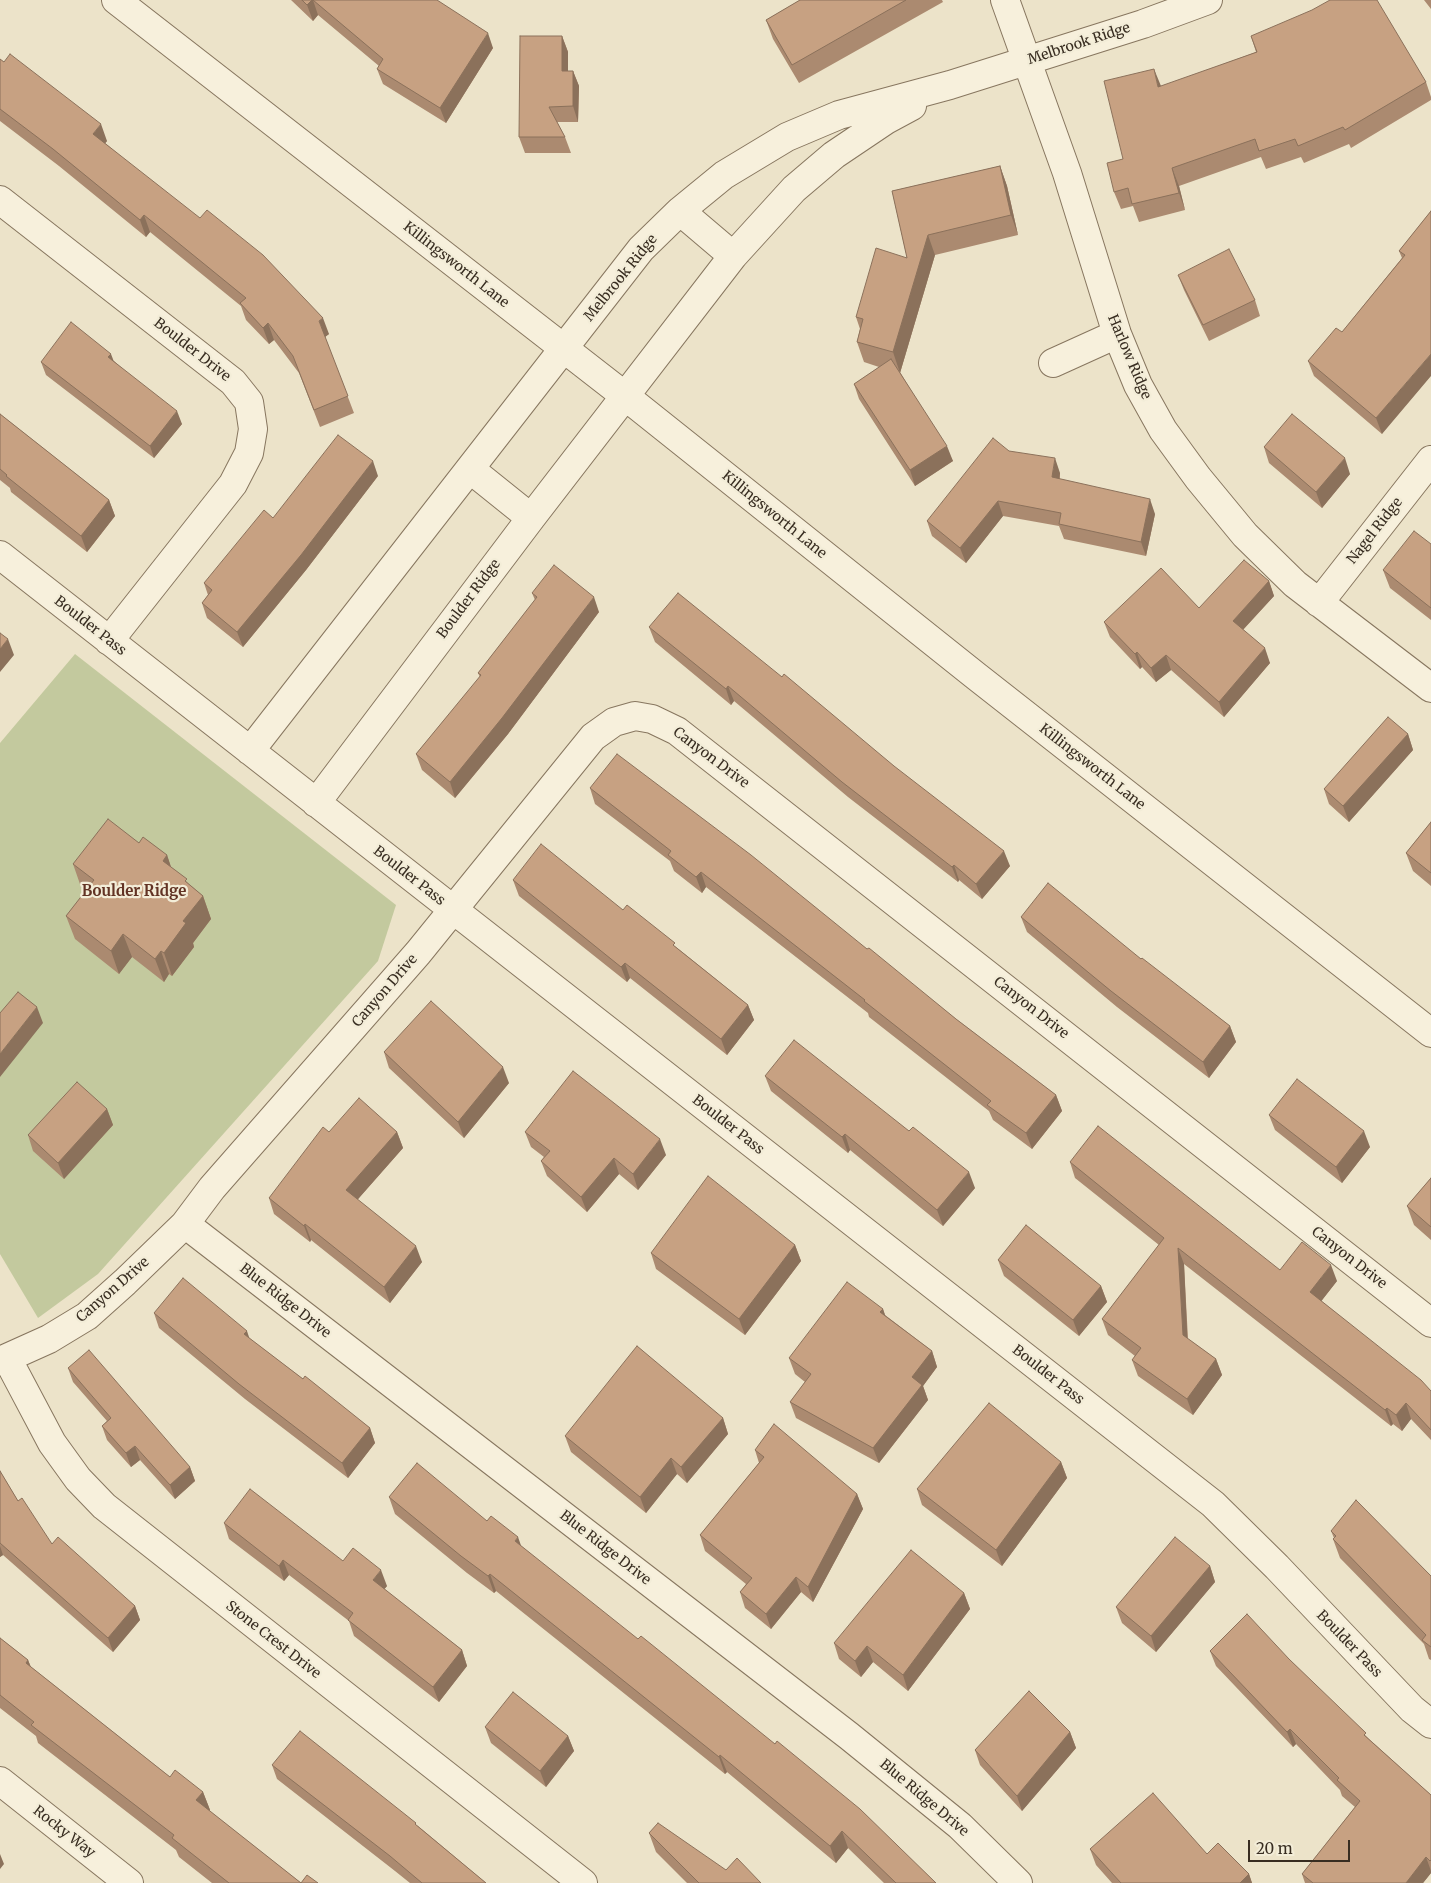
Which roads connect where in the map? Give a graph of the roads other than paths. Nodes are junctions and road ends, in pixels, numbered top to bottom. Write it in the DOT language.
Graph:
graph roads {
  1 [pos="116,0"];
  2 [pos="1005,0"];
  3 [pos="1208,0"];
  4 [pos="1027,61"];
  5 [pos="950,85"];
  6 [pos="0,200"];
  7 [pos="680,211"];
  8 [pos="732,256"];
  9 [pos="1117,334"];
  10 [pos="564,349"];
  11 [pos="1053,363"];
  12 [pos="625,396"];
  13 [pos="1431,460"];
  14 [pos="470,469"];
  15 [pos="531,518"];
  16 [pos="0,555"];
  17 [pos="1319,603"];
  18 [pos="110,641"];
  19 [pos="1431,688"];
  20 [pos="250,752"];
  21 [pos="316,803"];
  22 [pos="453,910"];
  23 [pos="1431,1033"];
  24 [pos="185,1224"];
  25 [pos="1431,1323"];
  26 [pos="4,1359"];
  27 [pos="1431,1724"];
  28 [pos="0,1781"];
  29 [pos="129,1883"];
  30 [pos="583,1883"];
  31 [pos="1018,1883"];
  1 -- 10 [label="street, Killingsworth Lane"];
  2 -- 4 [label="street, Harlow Ridge"];
  3 -- 4 [label="street, Melbrook Ridge"];
  4 -- 5 [label="street, Melbrook Ridge"];
  4 -- 9 [label="street, Harlow Ridge"];
  5 -- 7 [label="street, Melbrook Ridge"];
  5 -- 8 [label="street, Melbrook Ridge"];
  6 -- 18 [label="street, Boulder Drive"];
  7 -- 8 [label="street"];
  7 -- 10 [label="street, Melbrook Ridge"];
  8 -- 12 [label="street, Melbrook Ridge"];
  9 -- 11 [label="street"];
  9 -- 17 [label="street, Harlow Ridge"];
  10 -- 12 [label="street, Killingsworth Lane"];
  10 -- 14 [label="street"];
  12 -- 15 [label="street, Boulder Ridge"];
  12 -- 23 [label="street, Killingsworth Lane"];
  13 -- 17 [label="street, Nagel Ridge"];
  14 -- 15 [label="street"];
  14 -- 20 [label="street"];
  15 -- 21 [label="street, Boulder Ridge"];
  16 -- 18 [label="street, Boulder Pass"];
  17 -- 19 [label="street, Harlow Ridge"];
  18 -- 20 [label="street, Boulder Pass"];
  20 -- 21 [label="street, Boulder Pass"];
  21 -- 22 [label="street, Boulder Pass"];
  22 -- 24 [label="street, Canyon Drive"];
  22 -- 25 [label="street, Canyon Drive"];
  22 -- 27 [label="street, Boulder Pass"];
  24 -- 26 [label="street, Canyon Drive"];
  24 -- 31 [label="street, Blue Ridge Drive"];
  26 -- 30 [label="street, Stone Crest Drive"];
  28 -- 29 [label="street, Rocky Way"];
}
